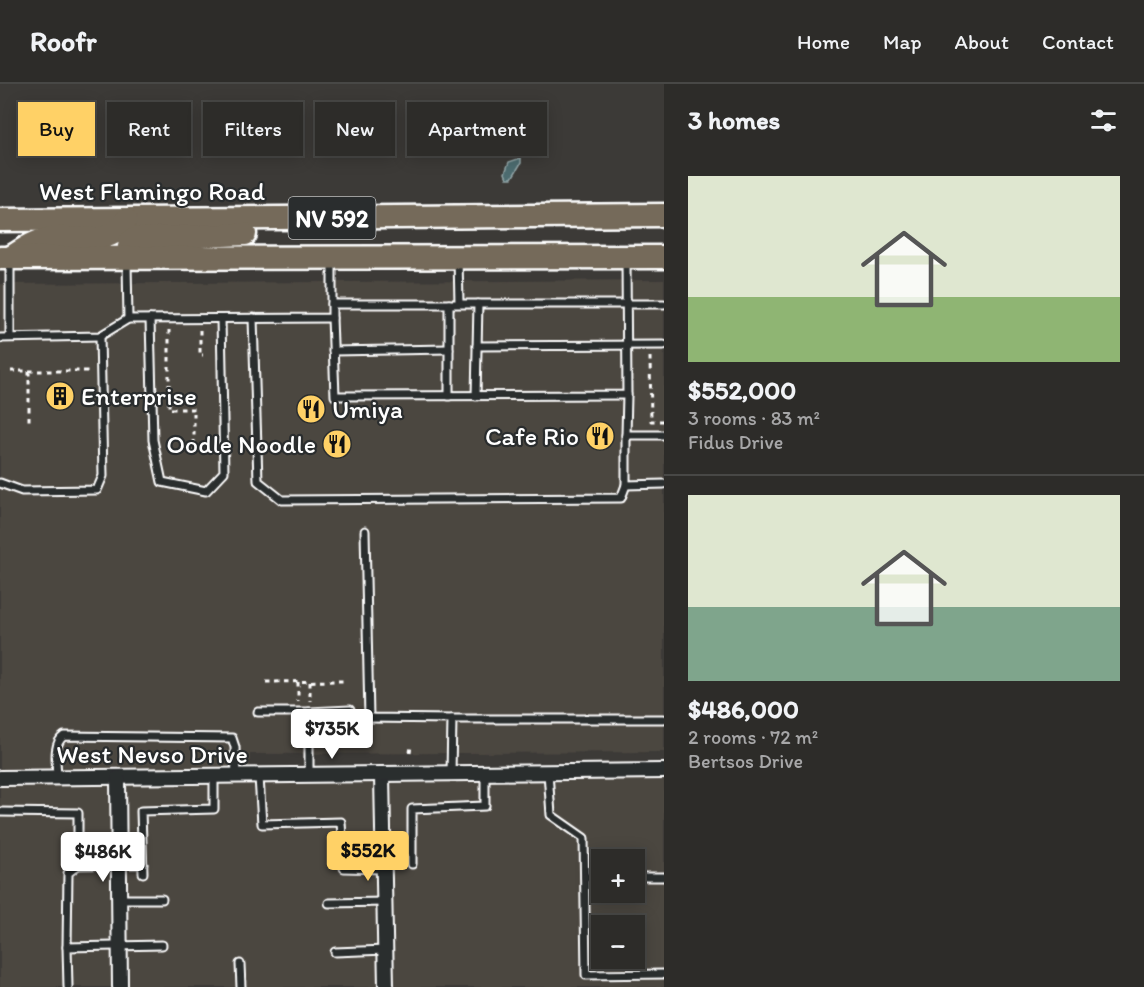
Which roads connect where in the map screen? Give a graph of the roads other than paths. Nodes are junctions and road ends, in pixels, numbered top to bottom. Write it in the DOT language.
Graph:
graph roads {
  1 [pos="664,215"];
  2 [pos="319,218"];
  3 [pos="0,220"];
  4 [pos="126,220"];
  5 [pos="333,255"];
  6 [pos="127,257"];
  7 [pos="458,257"];
  8 [pos="626,257"];
  9 [pos="664,257"];
  10 [pos="5,258"];
  11 [pos="459,303"];
  12 [pos="332,304"];
  13 [pos="448,304"];
  14 [pos="478,304"];
  15 [pos="627,304"];
  16 [pos="664,304"];
  17 [pos="253,318"];
  18 [pos="332,318"];
  19 [pos="128,319"];
  20 [pos="150,319"];
  21 [pos="221,319"];
  22 [pos="100,336"];
  23 [pos="10,337"];
  24 [pos="0,338"];
  25 [pos="627,345"];
  26 [pos="664,345"];
  27 [pos="477,346"];
  28 [pos="449,349"];
  29 [pos="333,351"];
  30 [pos="627,395"];
  31 [pos="448,396"];
  32 [pos="476,396"];
  33 [pos="626,435"];
  34 [pos="664,435"];
  35 [pos="0,483"];
  36 [pos="626,484"];
  37 [pos="664,484"];
  38 [pos="365,531"];
  39 [pos="350,710"];
  40 [pos="258,712"];
  41 [pos="310,712"];
  42 [pos="452,719"];
  43 [pos="664,719"];
  44 [pos="664,771"];
  45 [pos="548,772"];
  46 [pos="485,773"];
  47 [pos="451,774"];
  48 [pos="309,776"];
  49 [pos="382,776"];
  50 [pos="214,777"];
  51 [pos="236,777"];
  52 [pos="259,777"];
  53 [pos="0,778"];
  54 [pos="57,778"];
  55 [pos="118,778"];
  56 [pos="0,812"];
  57 [pos="143,864"];
  58 [pos="412,864"];
  59 [pos="78,865"];
  60 [pos="119,865"];
  61 [pos="384,869"];
  62 [pos="143,873"];
  63 [pos="585,877"];
  64 [pos="591,877"];
  65 [pos="645,877"];
  66 [pos="664,877"];
  67 [pos="119,899"];
  68 [pos="162,899"];
  69 [pos="385,902"];
  70 [pos="329,903"];
  71 [pos="162,945"];
  72 [pos="119,946"];
  73 [pos="67,947"];
  74 [pos="386,950"];
  75 [pos="335,952"];
  76 [pos="240,964"];
  77 [pos="664,974"];
  78 [pos="68,987"];
  79 [pos="120,987"];
  80 [pos="241,987"];
  81 [pos="386,987"];
  1 -- 2 [label="main road, West Flamingo Road / NV 592"];
  2 -- 4 [label="main road, West Flamingo Road / NV 592"];
  2 -- 6 [label="main road"];
  3 -- 4 [label="main road, West Flamingo Road / NV 592"];
  4 -- 10 [label="main road"];
  5 -- 6 [label="main road, NV 592"];
  5 -- 7 [label="main road, NV 592"];
  5 -- 12 [label="lane"];
  6 -- 10 [label="main road, NV 592"];
  6 -- 19 [label="lane"];
  7 -- 8 [label="main road, NV 592"];
  7 -- 11 [label="lane"];
  8 -- 9 [label="main road, NV 592"];
  8 -- 15 [label="lane"];
  10 -- 23 [label="lane"];
  11 -- 13 [label="lane"];
  11 -- 14 [label="lane"];
  12 -- 13 [label="lane"];
  12 -- 18 [label="lane"];
  13 -- 28 [label="lane"];
  14 -- 15 [label="lane"];
  14 -- 27 [label="lane"];
  15 -- 16 [label="lane"];
  15 -- 25 [label="lane"];
  17 -- 18 [label="lane"];
  17 -- 21 [label="lane"];
  17 -- 36 [label="lane"];
  18 -- 29 [label="lane"];
  19 -- 20 [label="lane"];
  19 -- 22 [label="lane"];
  20 -- 21 [label="lane"];
  20 -- 21 [label="lane"];
  22 -- 23 [label="lane"];
  22 -- 35 [label="lane"];
  23 -- 24 [label="lane"];
  25 -- 26 [label="lane"];
  25 -- 27 [label="lane"];
  25 -- 30 [label="lane"];
  27 -- 32 [label="lane"];
  28 -- 29 [label="lane"];
  28 -- 31 [label="lane"];
  29 -- 31 [label="lane"];
  30 -- 32 [label="lane"];
  30 -- 33 [label="lane"];
  31 -- 32 [label="lane"];
  33 -- 34 [label="lane"];
  33 -- 36 [label="lane"];
  36 -- 37 [label="lane"];
  38 -- 42 [label="lane"];
  39 -- 41 [label="lane"];
  40 -- 41 [label="lane"];
  41 -- 48 [label="lane"];
  42 -- 43 [label="lane"];
  42 -- 47 [label="lane"];
  44 -- 45 [label="street, West Nevso Drive"];
  45 -- 46 [label="street, West Nevso Drive"];
  45 -- 63 [label="lane"];
  46 -- 47 [label="street, West Nevso Drive"];
  46 -- 58 [label="lane"];
  47 -- 49 [label="street, West Nevso Drive"];
  48 -- 49 [label="street, West Nevso Drive"];
  48 -- 52 [label="street, West Nevso Drive"];
  49 -- 61 [label="street"];
  50 -- 51 [label="street, West Nevso Drive"];
  50 -- 55 [label="street, West Nevso Drive"];
  50 -- 57 [label="lane"];
  51 -- 52 [label="street, West Nevso Drive"];
  51 -- 54 [label="lane"];
  52 -- 61 [label="lane"];
  53 -- 54 [label="street, West Nevso Drive"];
  54 -- 55 [label="street, West Nevso Drive"];
  55 -- 60 [label="street"];
  56 -- 59 [label="lane"];
  57 -- 60 [label="lane"];
  57 -- 62 [label="lane"];
  59 -- 60 [label="lane"];
  59 -- 73 [label="lane"];
  60 -- 67 [label="street"];
  61 -- 69 [label="street"];
  63 -- 64 [label="lane"];
  63 -- 77 [label="lane"];
  65 -- 66 [label="lane"];
  67 -- 68 [label="lane"];
  67 -- 72 [label="street"];
  69 -- 70 [label="lane"];
  69 -- 74 [label="street"];
  71 -- 72 [label="lane"];
  72 -- 73 [label="lane"];
  72 -- 79 [label="street"];
  73 -- 78 [label="lane"];
  74 -- 75 [label="lane"];
  74 -- 81 [label="street"];
  76 -- 80 [label="lane"];
}
